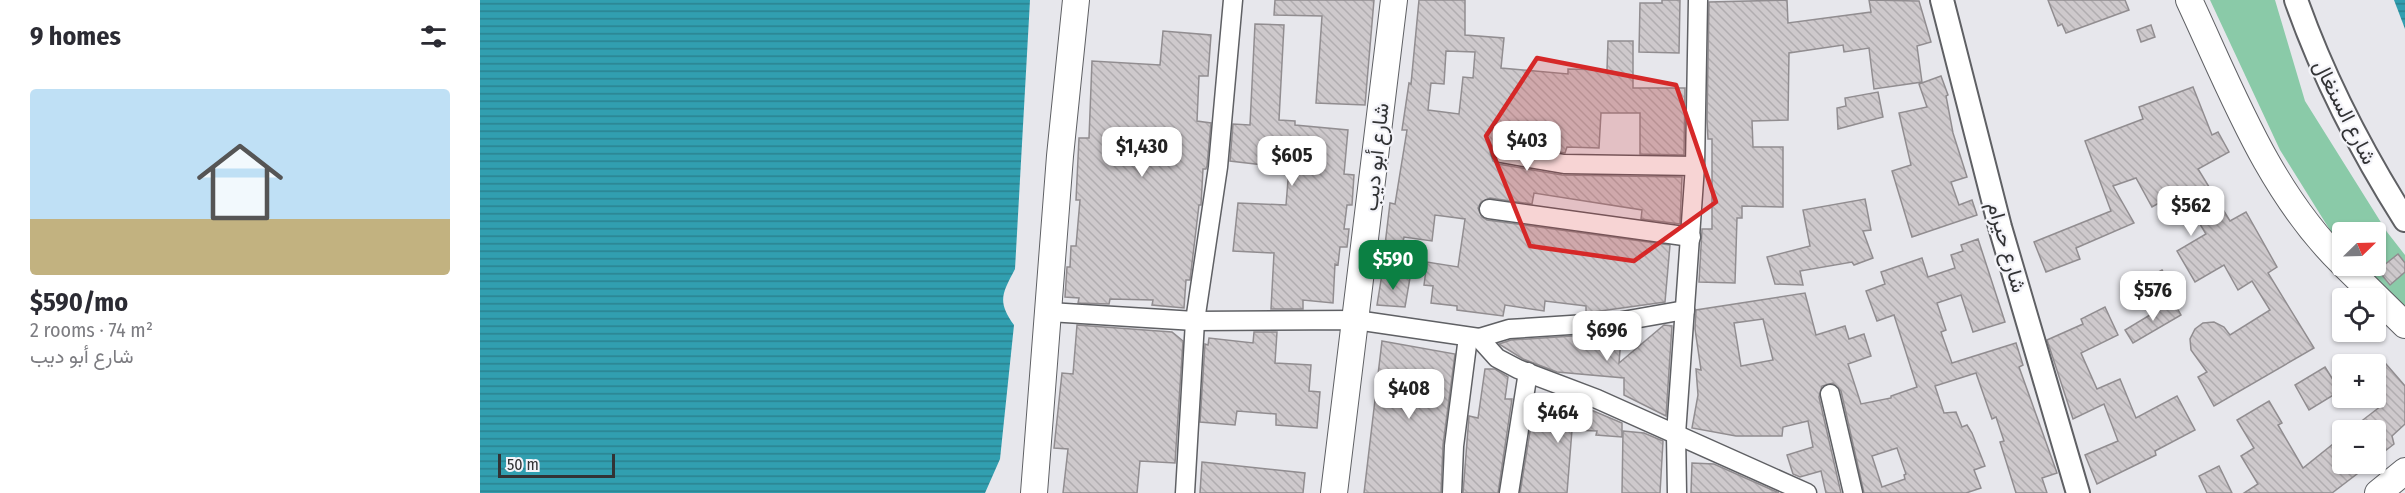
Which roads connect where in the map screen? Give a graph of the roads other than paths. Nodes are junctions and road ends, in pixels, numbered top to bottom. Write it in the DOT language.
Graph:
graph roads {
  1 [pos="1076,0"];
  2 [pos="1233,0"];
  3 [pos="1394,0"];
  4 [pos="1698,0"];
  5 [pos="1942,0"];
  6 [pos="2189,0"];
  7 [pos="2296,0"];
  8 [pos="1501,153"];
  9 [pos="1695,166"];
  10 [pos="1489,209"];
  11 [pos="2405,220"];
  12 [pos="1691,237"];
  13 [pos="2332,251"];
  14 [pos="2355,276"];
  15 [pos="1685,310"];
  16 [pos="1049,312"];
  17 [pos="1356,320"];
  18 [pos="1195,321"];
  19 [pos="2405,325"];
  20 [pos="1473,337"];
  21 [pos="1528,372"];
  22 [pos="1830,393"];
  23 [pos="1676,434"];
  24 [pos="2405,471"];
  25 [pos="2405,490"];
  26 [pos="1034,493"];
  27 [pos="1185,493"];
  28 [pos="1334,493"];
  29 [pos="1452,493"];
  30 [pos="1509,493"];
  31 [pos="1677,493"];
  32 [pos="1808,493"];
  33 [pos="1853,493"];
  34 [pos="2078,493"];
  35 [pos="2378,493"];
  36 [pos="2401,493"];
  1 -- 16 [label="main road"];
  2 -- 18 [label="street"];
  3 -- 17 [label="main road, شارع أبو ديب"];
  4 -- 9 [label="street"];
  5 -- 34 [label="street, شارع حيرام"];
  6 -- 13 [label="main road"];
  7 -- 11 [label="street, شارع السنغال"];
  8 -- 9 [label="street"];
  9 -- 12 [label="street"];
  10 -- 12 [label="street"];
  12 -- 15 [label="street"];
  14 -- 19 [label="main road"];
  15 -- 20 [label="street"];
  15 -- 23 [label="street"];
  16 -- 18 [label="street"];
  16 -- 26 [label="main road"];
  17 -- 18 [label="street"];
  17 -- 20 [label="street"];
  17 -- 28 [label="main road, شارع أبو ديب"];
  18 -- 27 [label="street"];
  20 -- 21 [label="street"];
  20 -- 29 [label="street"];
  21 -- 23 [label="street"];
  21 -- 30 [label="street"];
  22 -- 33 [label="street"];
  23 -- 31 [label="street"];
  23 -- 32 [label="street"];
  24 -- 35 [label="main road"];
  25 -- 36 [label="main road"];
}
